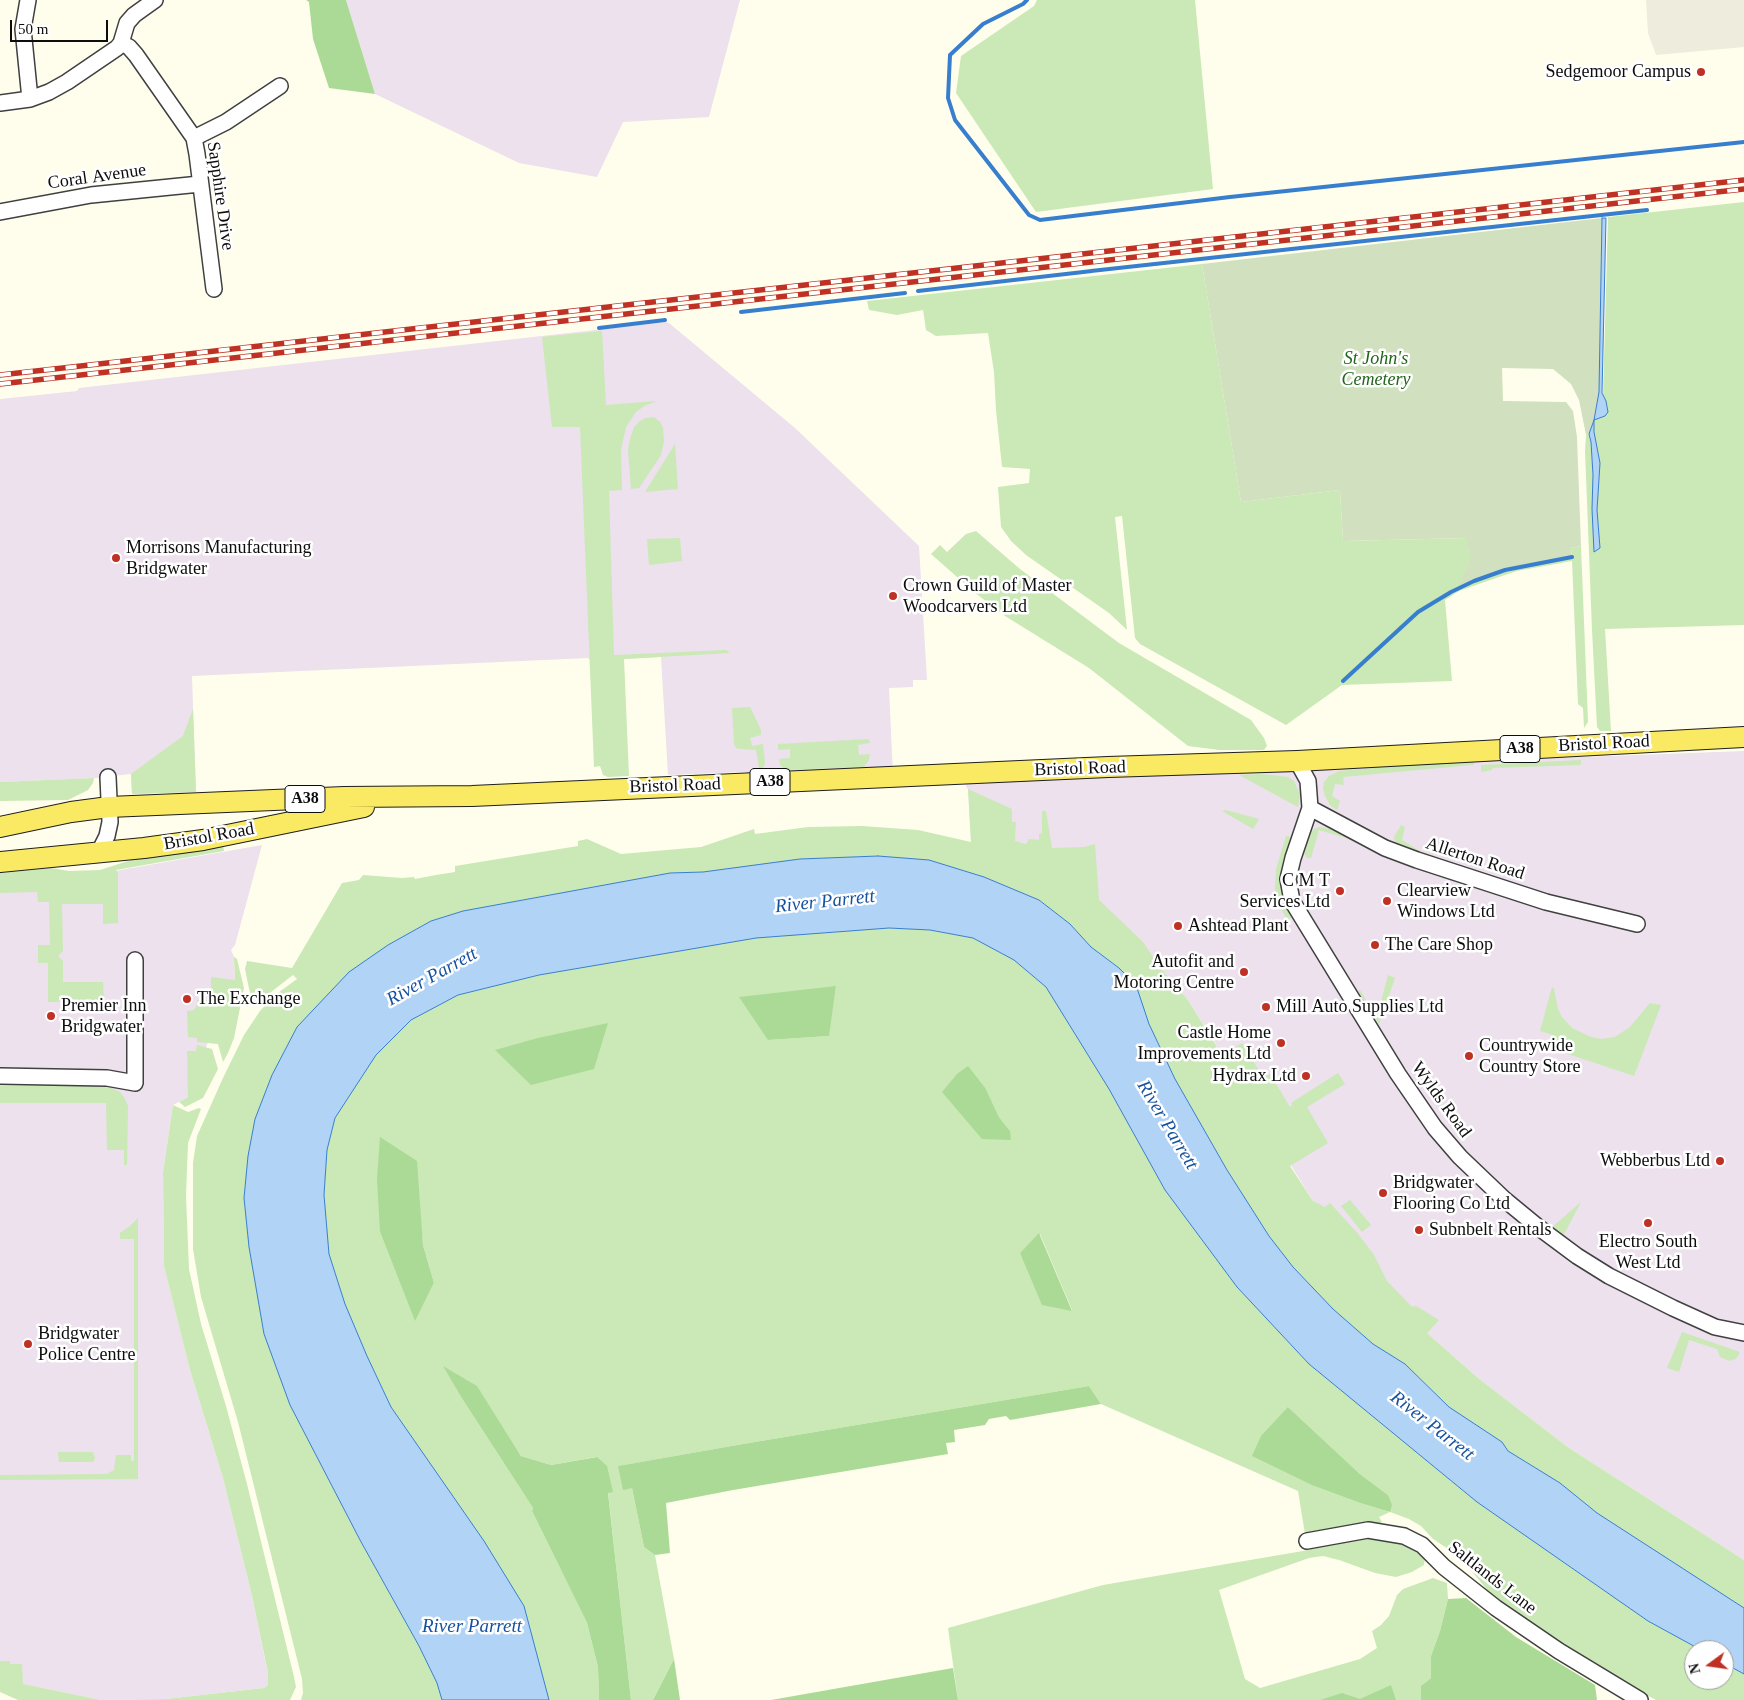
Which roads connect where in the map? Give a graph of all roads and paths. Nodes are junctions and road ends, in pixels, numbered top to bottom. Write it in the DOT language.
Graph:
graph roads {
  1 [pos="28,0"];
  2 [pos="155,0"];
  3 [pos="121,43"];
  4 [pos="280,86"];
  5 [pos="30,99"];
  6 [pos="0,103"];
  7 [pos="194,138"];
  8 [pos="200,184"];
  9 [pos="0,212"];
  10 [pos="214,289"];
  11 [pos="1744,737"];
  12 [pos="1297,761"];
  13 [pos="108,777"];
  14 [pos="415,797"];
  15 [pos="109,807"];
  16 [pos="1310,808"];
  17 [pos="0,827"];
  18 [pos="99,852"];
  19 [pos="0,862"];
  20 [pos="1637,924"];
  21 [pos="135,960"];
  22 [pos="0,1076"];
  23 [pos="1744,1333"];
  24 [pos="1307,1541"];
  25 [pos="1640,1700"];
  1 -- 5 [label="street"];
  2 -- 3 [label="street"];
  3 -- 5 [label="street"];
  3 -- 7 [label="street, Sapphire Drive"];
  4 -- 7 [label="street"];
  5 -- 6 [label="street"];
  7 -- 8 [label="street, Sapphire Drive"];
  8 -- 9 [label="street, Coral Avenue"];
  8 -- 10 [label="street, Sapphire Drive"];
  11 -- 12 [label="main road, Bristol Road / A38"];
  12 -- 14 [label="main road, Bristol Road / A38"];
  12 -- 16 [label="street, Wylds Road"];
  13 -- 15 [label="street"];
  14 -- 15 [label="main road, Bristol Road / A38"];
  14 -- 18 [label="main road, Bristol Road / A38"];
  15 -- 17 [label="main road, Bristol Road / A38"];
  15 -- 18 [label="street"];
  16 -- 20 [label="street, Allerton Road"];
  16 -- 23 [label="street, Wylds Road"];
  18 -- 19 [label="main road, Bristol Road / A38"];
  21 -- 22 [label="street"];
  24 -- 25 [label="street, Saltlands Lane"];
}
